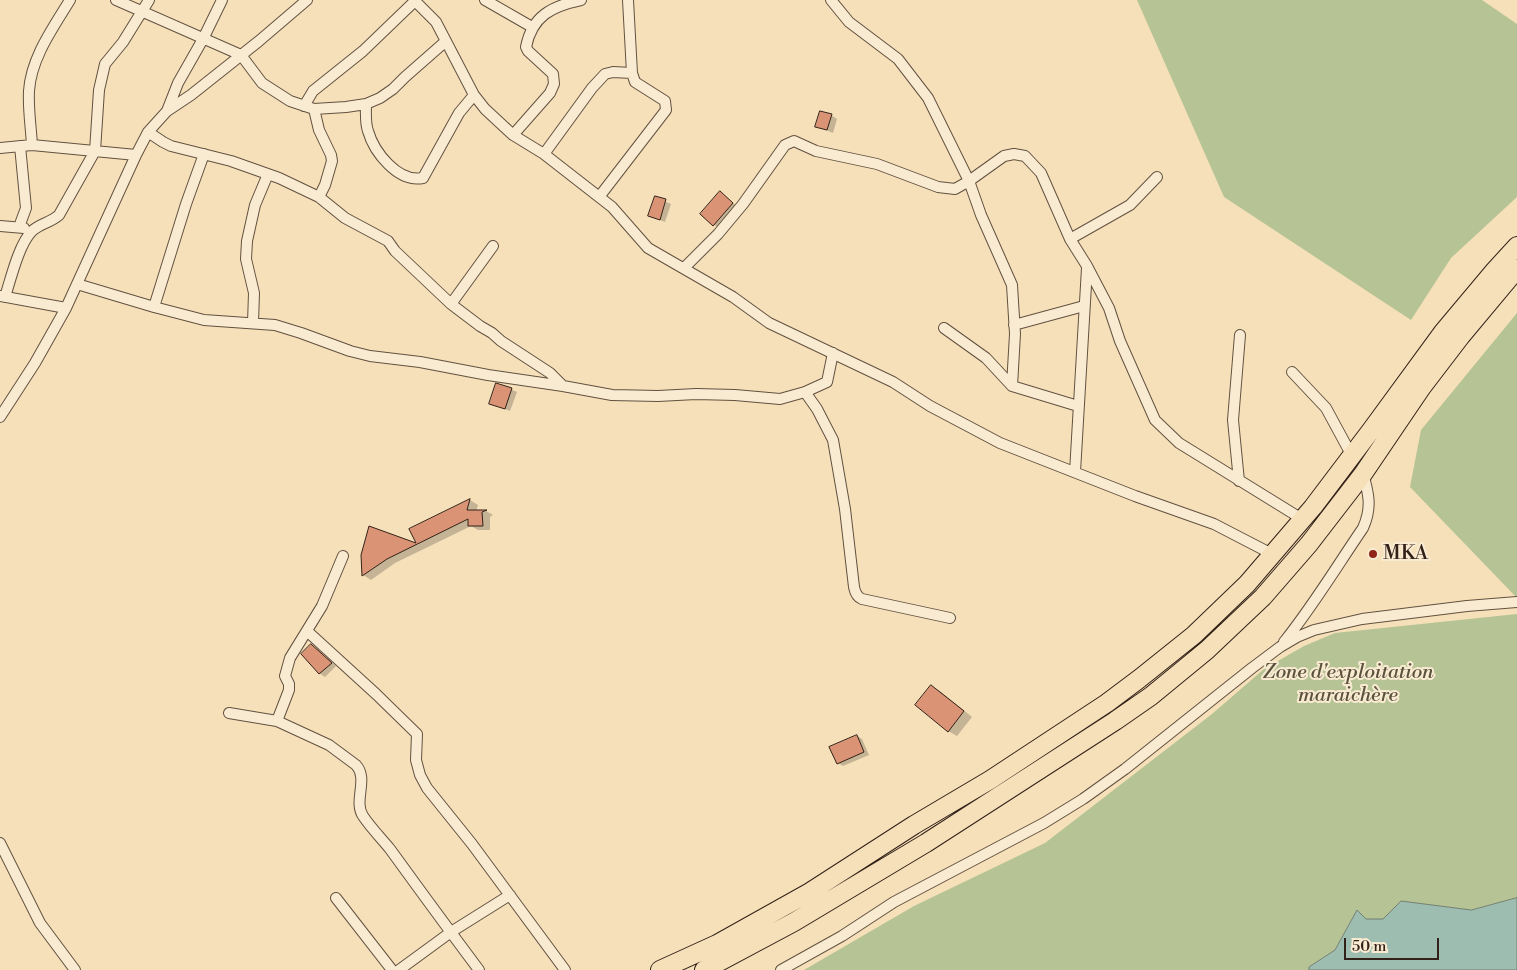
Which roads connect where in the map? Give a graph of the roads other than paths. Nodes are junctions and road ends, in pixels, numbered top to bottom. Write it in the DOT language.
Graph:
graph roads {
  1 [pos="70,0"];
  2 [pos="116,0"];
  3 [pos="149,0"];
  4 [pos="222,0"];
  5 [pos="307,0"];
  6 [pos="414,0"];
  7 [pos="485,0"];
  8 [pos="581,0"];
  9 [pos="628,0"];
  10 [pos="831,0"];
  11 [pos="143,12"];
  12 [pos="532,27"];
  13 [pos="203,39"];
  14 [pos="446,41"];
  15 [pos="241,55"];
  16 [pos="632,73"];
  17 [pos="474,95"];
  18 [pos="366,104"];
  19 [pos="309,108"];
  20 [pos="167,111"];
  21 [pos="148,132"];
  22 [pos="513,135"];
  23 [pos="32,145"];
  24 [pos="20,146"];
  25 [pos="0,148"];
  26 [pos="95,151"];
  27 [pos="204,154"];
  28 [pos="544,154"];
  29 [pos="136,155"];
  30 [pos="268,174"];
  31 [pos="1156,177"];
  32 [pos="969,181"];
  33 [pos="318,197"];
  34 [pos="599,197"];
  35 [pos="0,226"];
  36 [pos="19,227"];
  37 [pos="32,231"];
  38 [pos="1070,239"];
  39 [pos="494,246"];
  40 [pos="1517,246"];
  41 [pos="1087,266"];
  42 [pos="684,268"];
  43 [pos="1517,269"];
  44 [pos="77,284"];
  45 [pos="2,296"];
  46 [pos="451,304"];
  47 [pos="1084,306"];
  48 [pos="154,307"];
  49 [pos="66,308"];
  50 [pos="253,323"];
  51 [pos="1014,324"];
  52 [pos="944,328"];
  53 [pos="1240,335"];
  54 [pos="833,353"];
  55 [pos="1292,372"];
  56 [pos="563,386"];
  57 [pos="1012,386"];
  58 [pos="805,392"];
  59 [pos="1078,406"];
  60 [pos="0,417"];
  61 [pos="1352,456"];
  62 [pos="1075,472"];
  63 [pos="1363,474"];
  64 [pos="1239,481"];
  65 [pos="1302,519"];
  66 [pos="1272,554"];
  67 [pos="342,556"];
  68 [pos="1517,602"];
  69 [pos="950,618"];
  70 [pos="307,631"];
  71 [pos="1280,647"];
  72 [pos="229,712"];
  73 [pos="277,721"];
  74 [pos="0,844"];
  75 [pos="510,895"];
  76 [pos="336,898"];
  77 [pos="451,932"];
  78 [pos="75,970"];
  79 [pos="392,970"];
  80 [pos="399,970"];
  81 [pos="479,970"];
  82 [pos="565,970"];
  83 [pos="660,970"];
  84 [pos="704,970"];
  85 [pos="782,970"];
  1 -- 23 [label="street"];
  2 -- 11 [label="street"];
  3 -- 11 [label="street"];
  4 -- 13 [label="street"];
  5 -- 15 [label="street"];
  6 -- 14 [label="street"];
  6 -- 19 [label="street"];
  7 -- 12 [label="street"];
  8 -- 12 [label="street"];
  9 -- 16 [label="street"];
  10 -- 32 [label="street"];
  11 -- 13 [label="street"];
  11 -- 26 [label="street"];
  12 -- 22 [label="street"];
  13 -- 15 [label="street"];
  13 -- 20 [label="street"];
  14 -- 17 [label="street"];
  14 -- 18 [label="street"];
  15 -- 19 [label="street"];
  15 -- 20 [label="street"];
  16 -- 28 [label="street"];
  16 -- 34 [label="street"];
  17 -- 18 [label="street"];
  17 -- 22 [label="street"];
  18 -- 19 [label="street"];
  19 -- 33 [label="street"];
  20 -- 21 [label="street"];
  21 -- 27 [label="street"];
  21 -- 29 [label="street"];
  22 -- 28 [label="street"];
  23 -- 24 [label="street"];
  23 -- 26 [label="street"];
  24 -- 25 [label="street"];
  24 -- 36 [label="street"];
  26 -- 29 [label="street"];
  26 -- 37 [label="street"];
  27 -- 30 [label="street"];
  27 -- 48 [label="street"];
  28 -- 34 [label="street"];
  29 -- 44 [label="street"];
  30 -- 33 [label="street"];
  30 -- 50 [label="street"];
  31 -- 38 [label="street"];
  32 -- 38 [label="street"];
  32 -- 42 [label="street"];
  32 -- 51 [label="street"];
  33 -- 46 [label="street"];
  34 -- 42 [label="street"];
  35 -- 36 [label="street"];
  36 -- 37 [label="street"];
  37 -- 45 [label="street"];
  38 -- 41 [label="street"];
  39 -- 46 [label="street"];
  40 -- 61 [label="highway"];
  41 -- 47 [label="street"];
  41 -- 64 [label="street"];
  42 -- 54 [label="street"];
  43 -- 63 [label="highway"];
  44 -- 48 [label="street"];
  44 -- 49 [label="street"];
  45 -- 49 [label="street"];
  46 -- 56 [label="street"];
  47 -- 51 [label="street"];
  47 -- 59 [label="street"];
  48 -- 50 [label="street"];
  49 -- 60 [label="street"];
  50 -- 56 [label="street"];
  51 -- 57 [label="street"];
  52 -- 57 [label="street"];
  53 -- 64 [label="street"];
  54 -- 58 [label="street"];
  54 -- 62 [label="street"];
  55 -- 61 [label="street"];
  56 -- 58 [label="street"];
  57 -- 59 [label="street"];
  58 -- 69 [label="street"];
  59 -- 62 [label="street"];
  61 -- 65 [label="highway"];
  62 -- 66 [label="street"];
  63 -- 71 [label="street"];
  63 -- 84 [label="highway"];
  64 -- 65 [label="street"];
  65 -- 66 [label="highway"];
  66 -- 83 [label="highway"];
  67 -- 70 [label="street"];
  68 -- 71 [label="street"];
  70 -- 73 [label="street"];
  70 -- 75 [label="street"];
  71 -- 85 [label="street"];
  72 -- 73 [label="street"];
  73 -- 77 [label="street"];
  74 -- 78 [label="street"];
  75 -- 77 [label="street"];
  75 -- 82 [label="street"];
  76 -- 79 [label="street"];
  77 -- 80 [label="street"];
  77 -- 81 [label="street"];
}
